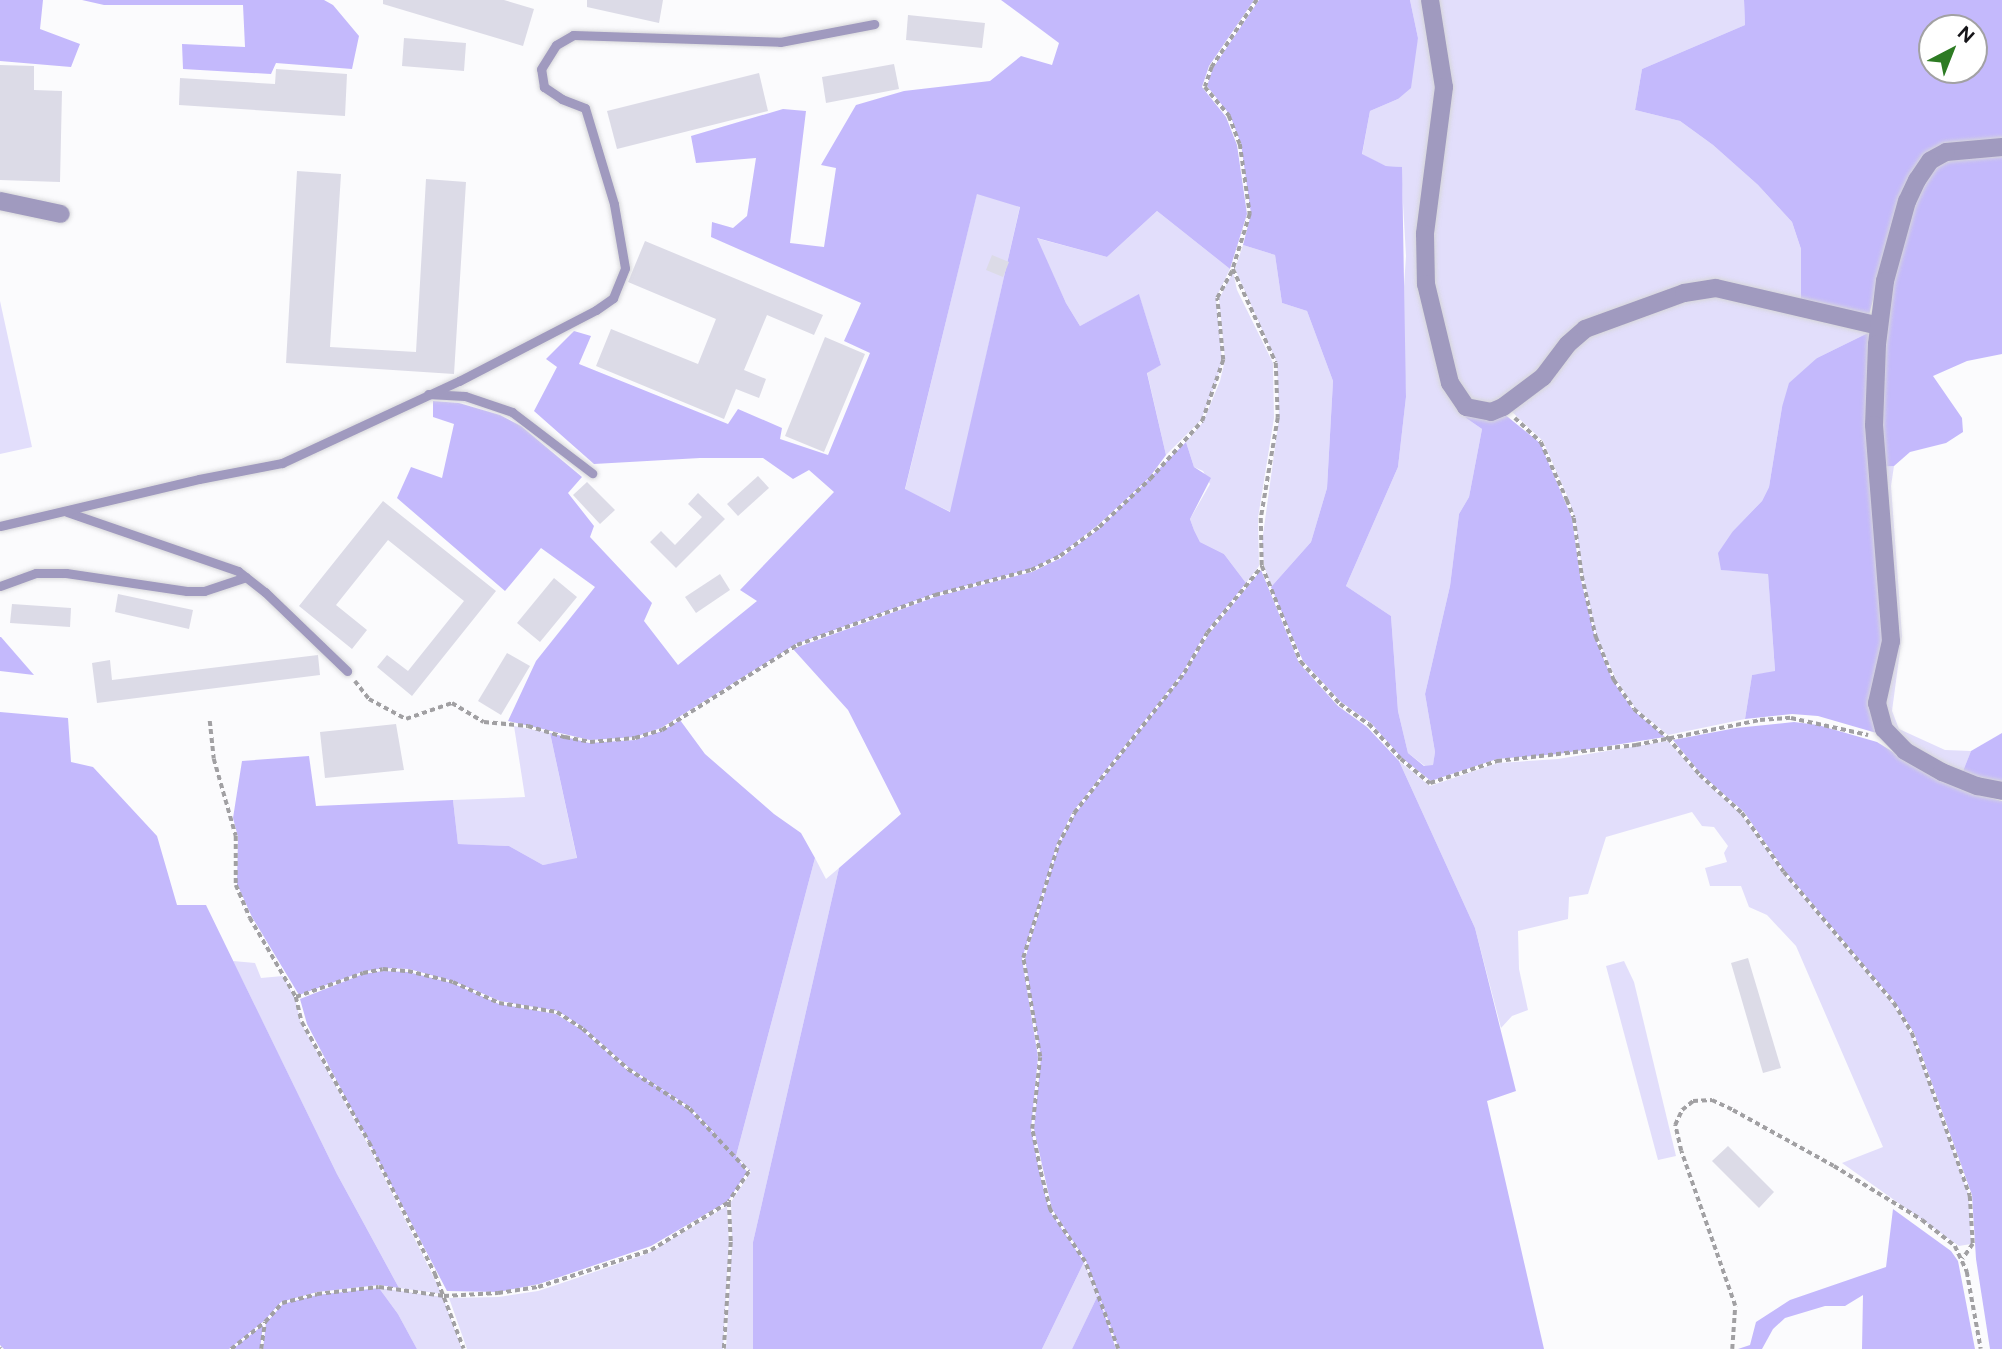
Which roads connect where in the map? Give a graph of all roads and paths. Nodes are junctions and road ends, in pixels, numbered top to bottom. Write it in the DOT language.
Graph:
graph roads {
  1 [pos="1257,0"];
  2 [pos="1430,0"];
  3 [pos="874,24"];
  4 [pos="2002,147"];
  5 [pos="0,201"];
  6 [pos="61,214"];
  7 [pos="1233,269"];
  8 [pos="1879,326"];
  9 [pos="426,393"];
  10 [pos="1503,407"];
  11 [pos="592,473"];
  12 [pos="66,512"];
  13 [pos="0,526"];
  14 [pos="1262,566"];
  15 [pos="246,577"];
  16 [pos="0,586"];
  17 [pos="347,671"];
  18 [pos="210,721"];
  19 [pos="1668,738"];
  20 [pos="1891,739"];
  21 [pos="2002,791"];
  22 [pos="296,997"];
  23 [pos="729,1202"];
  24 [pos="1963,1259"];
  25 [pos="444,1296"];
  26 [pos="265,1322"];
  27 [pos="231,1349"];
  28 [pos="261,1349"];
  29 [pos="464,1349"];
  30 [pos="724,1349"];
  31 [pos="1118,1349"];
  32 [pos="1732,1349"];
  33 [pos="1981,1349"];
  1 -- 7 [label="path"];
  2 -- 10 [label="street"];
  3 -- 9 [label="lane"];
  4 -- 8 [label="street"];
  5 -- 6 [label="street"];
  7 -- 14 [label="path"];
  7 -- 17 [label="path"];
  8 -- 10 [label="street"];
  8 -- 20 [label="street"];
  9 -- 11 [label="lane"];
  9 -- 12 [label="lane"];
  10 -- 19 [label="path"];
  12 -- 13 [label="lane"];
  12 -- 15 [label="lane"];
  14 -- 19 [label="path"];
  14 -- 31 [label="path"];
  15 -- 16 [label="lane"];
  15 -- 17 [label="lane"];
  18 -- 22 [label="path"];
  19 -- 20 [label="path"];
  19 -- 24 [label="path"];
  20 -- 21 [label="street"];
  22 -- 23 [label="path"];
  22 -- 25 [label="path"];
  23 -- 25 [label="path"];
  23 -- 30 [label="path"];
  24 -- 32 [label="path"];
  24 -- 33 [label="path"];
  25 -- 26 [label="path"];
  25 -- 29 [label="path"];
  26 -- 27 [label="path"];
  26 -- 28 [label="path"];
}
